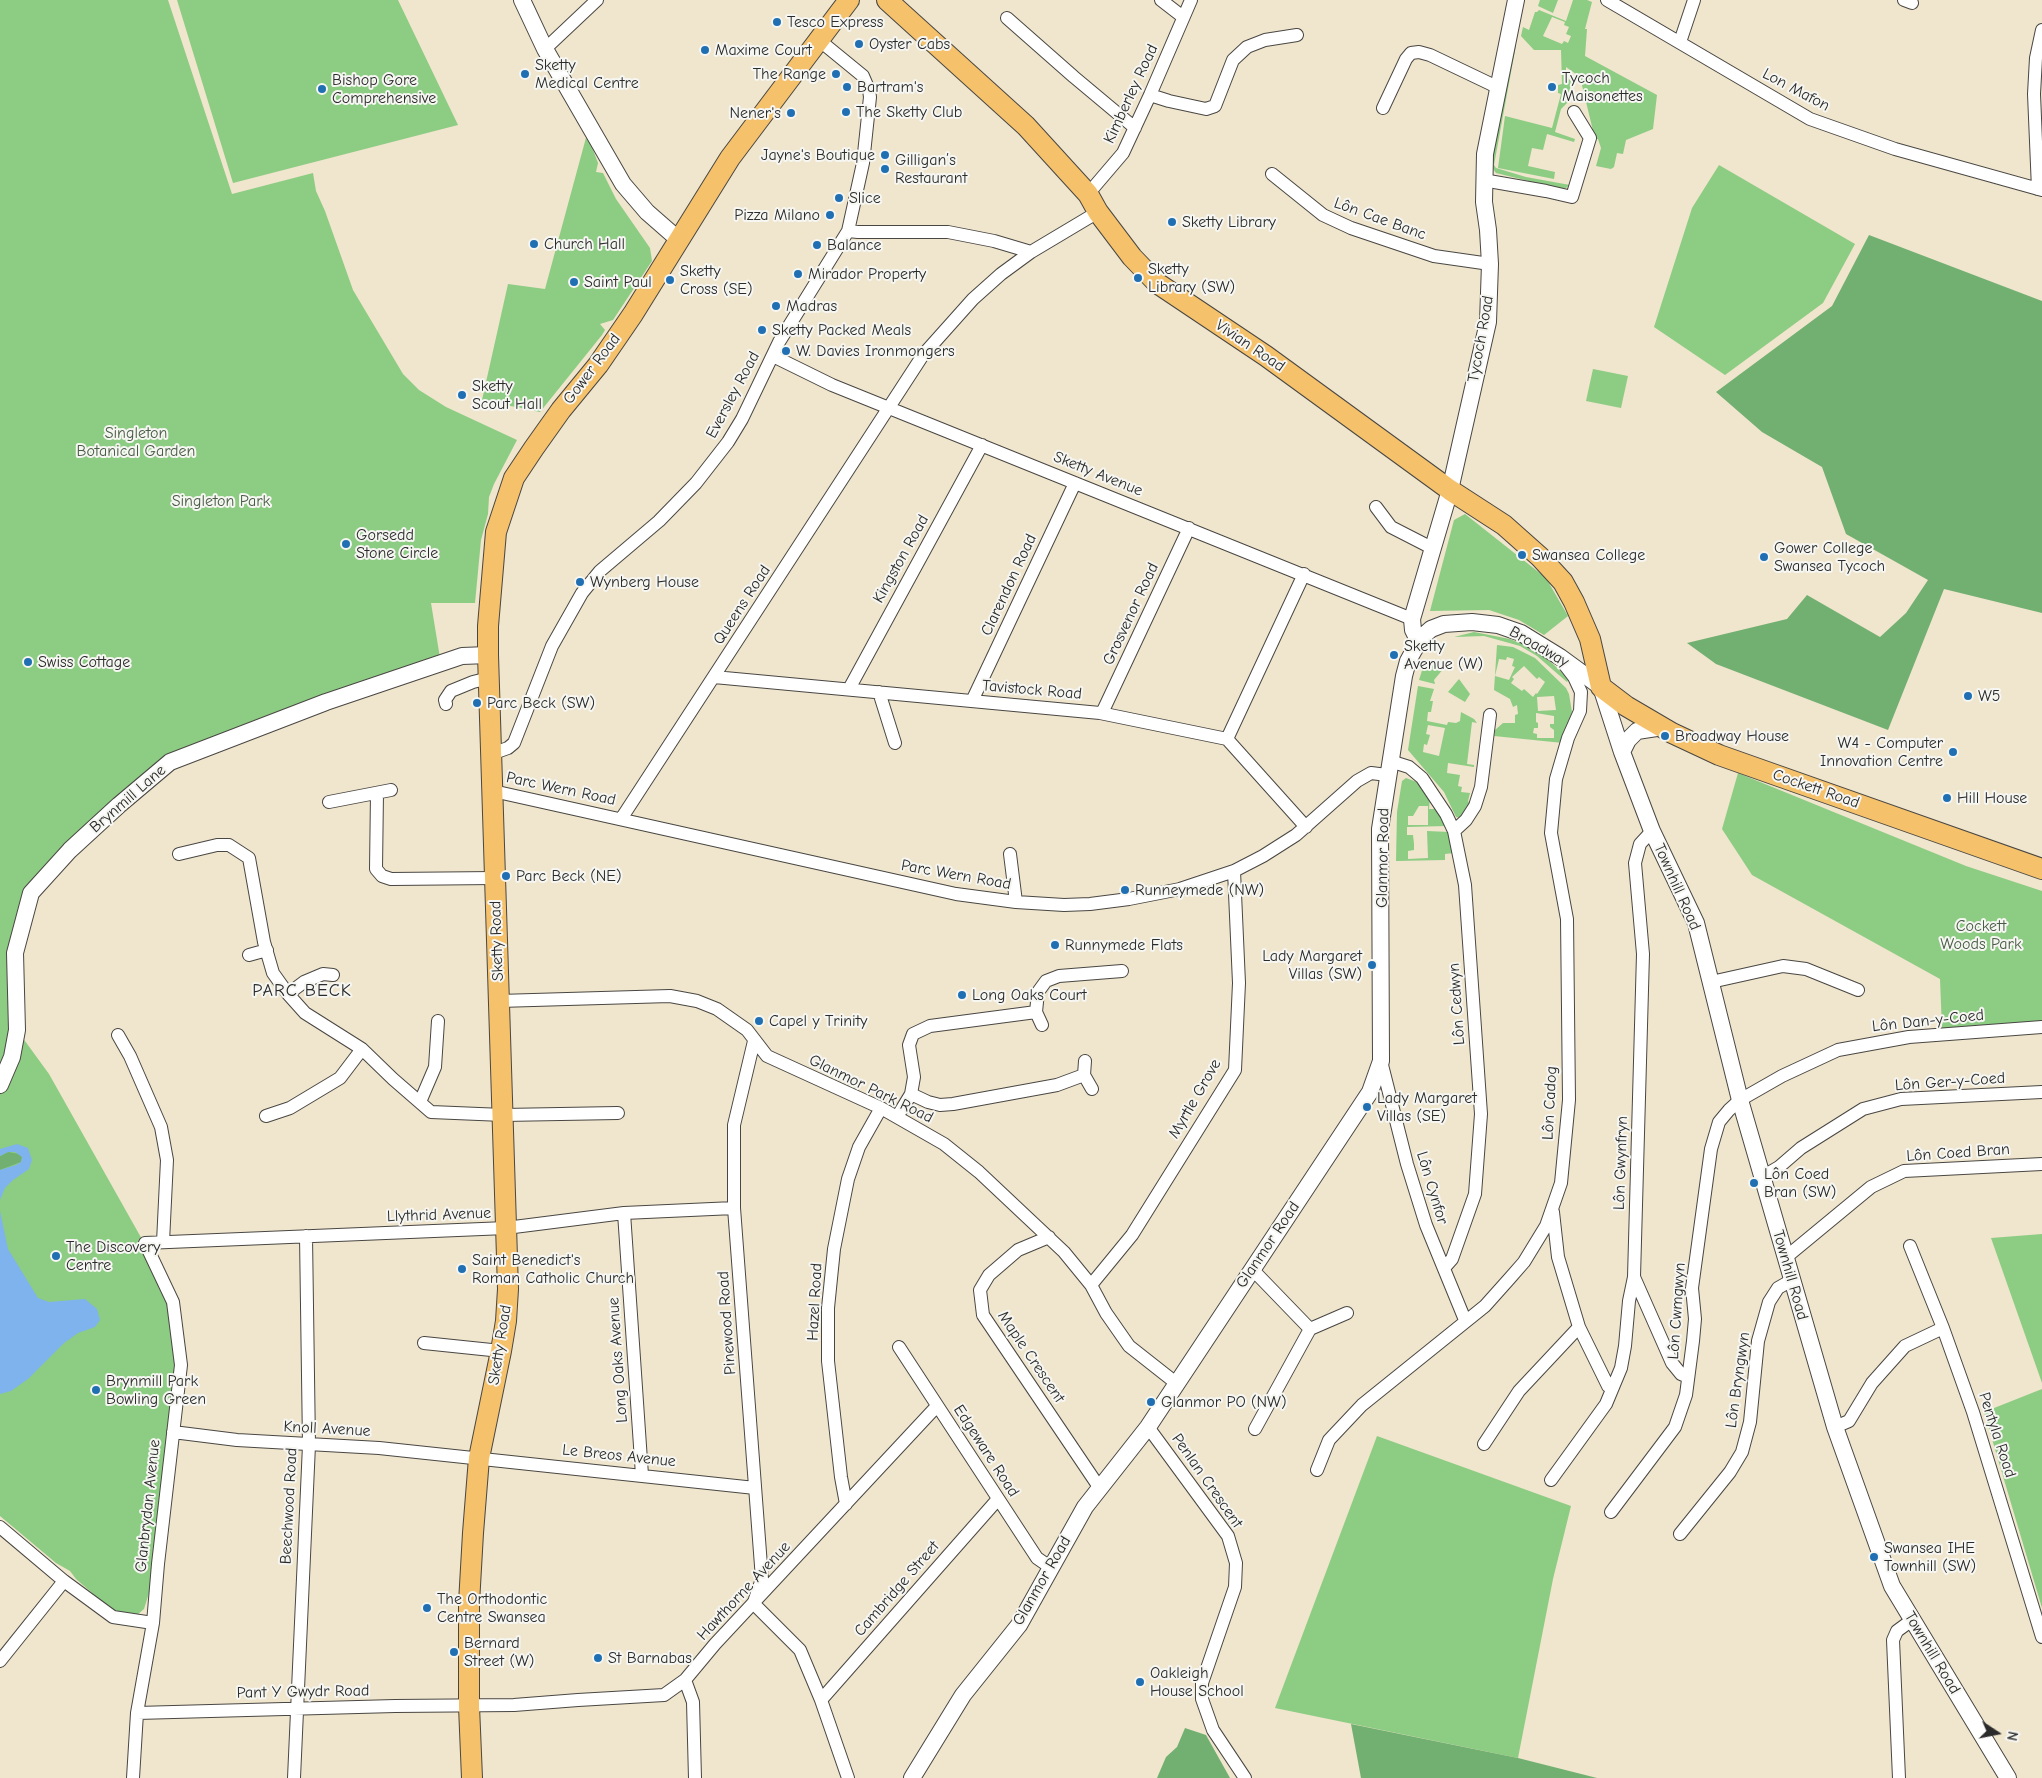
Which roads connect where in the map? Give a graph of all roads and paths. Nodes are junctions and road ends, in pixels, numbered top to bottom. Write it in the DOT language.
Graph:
graph roads {
  1 [pos="522,0"];
  2 [pos="596,0"];
  3 [pos="849,0"];
  4 [pos="887,0"];
  5 [pos="1161,0"];
  6 [pos="1191,0"];
  7 [pos="1516,0"];
  8 [pos="1607,0"];
  9 [pos="1694,0"];
  10 [pos="1183,17"];
  11 [pos="1007,18"];
  12 [pos="2042,30"];
  13 [pos="1297,36"];
  14 [pos="819,40"];
  15 [pos="1680,42"];
  16 [pos="545,49"];
  17 [pos="2039,60"];
  18 [pos="1497,87"];
  19 [pos="1150,95"];
  20 [pos="1383,108"];
  21 [pos="1574,112"];
  22 [pos="1135,128"];
  23 [pos="1272,174"];
  24 [pos="1483,180"];
  25 [pos="2040,189"];
  26 [pos="1088,194"];
  27 [pos="1098,212"];
  28 [pos="848,231"];
  29 [pos="679,240"];
  30 [pos="1031,252"];
  31 [pos="1490,264"];
  32 [pos="773,356"];
  33 [pos="890,408"];
  34 [pos="982,445"];
  35 [pos="1075,483"];
  36 [pos="1450,490"];
  37 [pos="1376,507"];
  38 [pos="1189,528"];
  39 [pos="1432,548"];
  40 [pos="1304,574"];
  41 [pos="1412,619"];
  42 [pos="1590,639"];
  43 [pos="1419,642"];
  44 [pos="1556,654"];
  45 [pos="488,655"];
  46 [pos="714,677"];
  47 [pos="488,678"];
  48 [pos="1601,687"];
  49 [pos="849,689"];
  50 [pos="879,692"];
  51 [pos="972,701"];
  52 [pos="1622,703"];
  53 [pos="446,704"];
  54 [pos="1102,713"];
  55 [pos="1490,715"];
  56 [pos="1663,727"];
  57 [pos="1227,739"];
  58 [pos="894,743"];
  59 [pos="1622,752"];
  60 [pos="491,754"];
  61 [pos="1389,768"];
  62 [pos="391,790"];
  63 [pos="493,791"];
  64 [pos="377,792"];
  65 [pos="329,802"];
  66 [pos="621,819"];
  67 [pos="1306,827"];
  68 [pos="1454,831"];
  69 [pos="1652,831"];
  70 [pos="180,854"];
  71 [pos="1010,854"];
  72 [pos="2042,868"];
  73 [pos="1234,871"];
  74 [pos="495,878"];
  75 [pos="1016,902"];
  76 [pos="265,946"];
  77 [pos="249,955"];
  78 [pos="1122,971"];
  79 [pos="333,975"];
  80 [pos="1711,982"];
  81 [pos="1858,990"];
  82 [pos="288,994"];
  83 [pos="499,1001"];
  84 [pos="1036,1012"];
  85 [pos="438,1021"];
  86 [pos="1042,1025"];
  87 [pos="2042,1027"];
  88 [pos="118,1035"];
  89 [pos="754,1041"];
  90 [pos="362,1049"];
  91 [pos="1086,1061"];
  92 [pos="1381,1061"];
  93 [pos="1084,1075"];
  94 [pos="0,1085"];
  95 [pos="1092,1090"];
  96 [pos="2042,1092"];
  97 [pos="911,1094"];
  98 [pos="1740,1100"];
  99 [pos="420,1102"];
  100 [pos="881,1108"];
  101 [pos="618,1113"];
  102 [pos="503,1115"];
  103 [pos="266,1116"];
  104 [pos="897,1117"];
  105 [pos="2042,1164"];
  106 [pos="1762,1177"];
  107 [pos="734,1208"];
  108 [pos="1552,1209"];
  109 [pos="624,1213"];
  110 [pos="506,1228"];
  111 [pos="306,1236"];
  112 [pos="1049,1237"];
  113 [pos="163,1242"];
  114 [pos="145,1243"];
  115 [pos="1910,1246"];
  116 [pos="1785,1258"];
  117 [pos="1444,1268"];
  118 [pos="1252,1269"];
  119 [pos="1634,1277"];
  120 [pos="1792,1280"];
  121 [pos="1091,1285"];
  122 [pos="1348,1313"];
  123 [pos="1465,1320"];
  124 [pos="1579,1327"];
  125 [pos="1943,1328"];
  126 [pos="1310,1329"];
  127 [pos="424,1344"];
  128 [pos="899,1348"];
  129 [pos="501,1351"];
  130 [pos="1688,1377"];
  131 [pos="1176,1383"];
  132 [pos="1612,1389"];
  133 [pos="937,1406"];
  134 [pos="1148,1427"];
  135 [pos="1835,1427"];
  136 [pos="1256,1429"];
  137 [pos="173,1432"];
  138 [pos="1484,1444"];
  139 [pos="309,1445"];
  140 [pos="479,1458"];
  141 [pos="1317,1470"];
  142 [pos="642,1475"];
  143 [pos="1551,1480"];
  144 [pos="1099,1487"];
  145 [pos="755,1488"];
  146 [pos="998,1499"];
  147 [pos="846,1504"];
  148 [pos="1611,1512"];
  149 [pos="0,1527"];
  150 [pos="1680,1534"];
  151 [pos="1050,1567"];
  152 [pos="64,1581"];
  153 [pos="753,1603"];
  154 [pos="1912,1620"];
  155 [pos="153,1623"];
  156 [pos="2042,1637"];
  157 [pos="0,1662"];
  158 [pos="685,1680"];
  159 [pos="821,1700"];
  160 [pos="469,1706"];
  161 [pos="296,1709"];
  162 [pos="137,1713"];
  163 [pos="133,1778"];
  164 [pos="294,1778"];
  165 [pos="472,1778"];
  166 [pos="695,1778"];
  167 [pos="848,1778"];
  168 [pos="912,1778"];
  169 [pos="1246,1778"];
  170 [pos="1899,1778"];
  171 [pos="2008,1778"];
  1 -- 16 [label="street"];
  2 -- 16 [label="street"];
  3 -- 14 [label="main road, Gower Road"];
  4 -- 26 [label="main road, Vivian Road"];
  5 -- 10 [label="street"];
  6 -- 10 [label="street, Kimberley Road"];
  7 -- 18 [label="street, Tycoch Road"];
  8 -- 15 [label="street, Lon Mafon"];
  9 -- 15 [label="street"];
  10 -- 19 [label="street, Kimberley Road"];
  11 -- 22 [label="street"];
  12 -- 17 [label="street"];
  13 -- 19 [label="street"];
  14 -- 28 [label="street, Eversley Road"];
  14 -- 29 [label="main road, Gower Road"];
  15 -- 25 [label="street, Lon Mafon"];
  16 -- 29 [label="street"];
  17 -- 25 [label="street"];
  18 -- 20 [label="street"];
  18 -- 24 [label="street, Tycoch Road"];
  19 -- 22 [label="street, Kimberley Road"];
  21 -- 24 [label="street"];
  22 -- 26 [label="street, Kimberley Road"];
  23 -- 31 [label="street, Lôn Cae Banc"];
  24 -- 31 [label="street, Tycoch Road"];
  26 -- 27 [label="main road, Vivian Road"];
  27 -- 30 [label="street, Queens Road"];
  27 -- 36 [label="main road, Vivian Road"];
  28 -- 30 [label="street"];
  28 -- 32 [label="street, Eversley Road"];
  29 -- 45 [label="main road, Gower Road"];
  30 -- 33 [label="street, Queens Road"];
  31 -- 36 [label="street, Tycoch Road"];
  32 -- 33 [label="street, Sketty Avenue"];
  32 -- 60 [label="street, Eversley Road"];
  33 -- 34 [label="street, Sketty Avenue"];
  33 -- 46 [label="street, Queens Road"];
  34 -- 35 [label="street, Sketty Avenue"];
  34 -- 49 [label="street, Kingston Road"];
  35 -- 38 [label="street, Sketty Avenue"];
  35 -- 51 [label="street, Clarendon Road"];
  36 -- 39 [label="street, Tycoch Road"];
  36 -- 42 [label="main road, Vivian Road"];
  37 -- 39 [label="street"];
  38 -- 40 [label="street, Sketty Avenue"];
  38 -- 54 [label="street, Grosvenor Road"];
  39 -- 41 [label="street, Tycoch Road"];
  40 -- 41 [label="street, Sketty Avenue"];
  40 -- 57 [label="street"];
  41 -- 43 [label="street"];
  42 -- 48 [label="main road, Vivian Road"];
  42 -- 52 [label="main road"];
  43 -- 44 [label="street, Broadway"];
  43 -- 61 [label="street, Glanmor Road"];
  44 -- 48 [label="street, Broadway"];
  44 -- 108 [label="street, Lôn Cadog"];
  45 -- 47 [label="main road, Gower Road"];
  45 -- 94 [label="street, Brynmill Lane"];
  46 -- 49 [label="street, Tavistock Road"];
  46 -- 66 [label="street, Queens Road"];
  47 -- 53 [label="street"];
  47 -- 60 [label="main road, Gower Road"];
  48 -- 52 [label="main road, Cockett Road"];
  48 -- 59 [label="street, Townhill Road"];
  49 -- 50 [label="street, Tavistock Road"];
  50 -- 51 [label="street, Tavistock Road"];
  50 -- 58 [label="street"];
  51 -- 54 [label="street, Tavistock Road"];
  52 -- 56 [label="main road, Cockett Road"];
  54 -- 57 [label="street, Tavistock Road"];
  55 -- 68 [label="street"];
  56 -- 59 [label="street"];
  56 -- 72 [label="main road, Cockett Road"];
  57 -- 67 [label="street"];
  59 -- 69 [label="street, Townhill Road"];
  60 -- 63 [label="main road, Gower Road"];
  61 -- 67 [label="street, Parc Wern Road"];
  61 -- 68 [label="street, Lôn Cedwyn"];
  61 -- 92 [label="street, Glanmor Road"];
  62 -- 64 [label="street"];
  63 -- 66 [label="street, Parc Wern Road"];
  63 -- 74 [label="main road, Sketty Road"];
  64 -- 65 [label="street"];
  64 -- 74 [label="street"];
  66 -- 75 [label="street, Parc Wern Road"];
  67 -- 73 [label="street, Parc Wern Road"];
  68 -- 117 [label="street, Lôn Cedwyn"];
  69 -- 80 [label="street, Townhill Road"];
  69 -- 119 [label="street, Lôn Gwynfryn"];
  70 -- 76 [label="street"];
  71 -- 75 [label="street"];
  73 -- 75 [label="street, Parc Wern Road"];
  73 -- 121 [label="street, Myrtle Grove"];
  74 -- 83 [label="main road, Sketty Road"];
  76 -- 77 [label="street"];
  76 -- 82 [label="street"];
  78 -- 84 [label="street"];
  79 -- 82 [label="street"];
  80 -- 81 [label="street"];
  80 -- 98 [label="street, Townhill Road"];
  82 -- 90 [label="street"];
  83 -- 89 [label="street, Glanmor Park Road"];
  83 -- 102 [label="main road, Sketty Road"];
  84 -- 86 [label="street"];
  84 -- 97 [label="street"];
  85 -- 99 [label="street"];
  87 -- 98 [label="street, Lôn Dan-y-Coed"];
  88 -- 113 [label="street"];
  89 -- 100 [label="street, Glanmor Park Road"];
  89 -- 107 [label="street, Pinewood Road"];
  90 -- 99 [label="street"];
  90 -- 103 [label="street"];
  91 -- 93 [label="street"];
  92 -- 117 [label="street, Lôn Cynfor"];
  92 -- 118 [label="street, Glanmor Road"];
  93 -- 95 [label="street"];
  93 -- 97 [label="street"];
  96 -- 106 [label="street, Lôn Ger-y-Coed"];
  97 -- 104 [label="street"];
  98 -- 106 [label="street, Townhill Road"];
  98 -- 130 [label="street, Lôn Cwmgwyn"];
  99 -- 102 [label="street"];
  100 -- 104 [label="street, Glanmor Park Road"];
  100 -- 147 [label="street, Hazel Road"];
  101 -- 102 [label="street"];
  102 -- 110 [label="main road, Sketty Road"];
  104 -- 112 [label="street, Glanmor Park Road"];
  105 -- 116 [label="street, Lôn Coed Bran"];
  106 -- 116 [label="street, Townhill Road"];
  107 -- 109 [label="street, Llythrid Avenue"];
  107 -- 145 [label="street, Pinewood Road"];
  108 -- 123 [label="street, Lôn Cadog"];
  108 -- 124 [label="street"];
  109 -- 110 [label="street, Llythrid Avenue"];
  109 -- 142 [label="street, Long Oaks Avenue"];
  110 -- 111 [label="street, Llythrid Avenue"];
  110 -- 129 [label="main road, Sketty Road"];
  111 -- 113 [label="street, Llythrid Avenue"];
  111 -- 139 [label="street, Beechwood Road"];
  112 -- 121 [label="street, Glanmor Park Road"];
  112 -- 144 [label="street, Maple Crescent"];
  113 -- 114 [label="street, Llythrid Avenue"];
  114 -- 137 [label="street, Glanbrydan Avenue"];
  115 -- 125 [label="street, Pentyla Road"];
  116 -- 120 [label="street, Townhill Road"];
  117 -- 123 [label="street, Lôn Cynfor"];
  118 -- 126 [label="street"];
  118 -- 131 [label="street, Glanmor Road"];
  119 -- 130 [label="street"];
  119 -- 132 [label="street, Lôn Gwynfryn"];
  120 -- 135 [label="street, Townhill Road"];
  120 -- 150 [label="street, Lôn Bryngwyn"];
  121 -- 131 [label="street, Glanmor Park Road"];
  122 -- 126 [label="street"];
  123 -- 141 [label="street, Lôn Cadog"];
  124 -- 132 [label="street"];
  124 -- 138 [label="street"];
  125 -- 135 [label="street"];
  125 -- 156 [label="street, Pentyla Road"];
  126 -- 136 [label="street"];
  127 -- 129 [label="street"];
  128 -- 133 [label="street, Edgeware Road"];
  129 -- 140 [label="main road, Sketty Road"];
  130 -- 148 [label="street, Lôn Cwmgwyn"];
  131 -- 134 [label="street, Glanmor Road"];
  132 -- 143 [label="street, Lôn Gwynfryn"];
  133 -- 146 [label="street, Edgeware Road"];
  133 -- 147 [label="street, Hawthorne Avenue"];
  134 -- 144 [label="street, Glanmor Road"];
  134 -- 169 [label="street, Penlan Crescent"];
  135 -- 154 [label="street, Townhill Road"];
  137 -- 139 [label="street, Knoll Avenue"];
  137 -- 155 [label="street, Glanbrydan Avenue"];
  139 -- 140 [label="street, Knoll Avenue"];
  139 -- 161 [label="street, Beechwood Road"];
  140 -- 142 [label="street, Le Breos Avenue"];
  140 -- 160 [label="main road, Sketty Road"];
  142 -- 145 [label="street, Le Breos Avenue"];
  144 -- 151 [label="street, Glanmor Road"];
  145 -- 153 [label="street, Pinewood Road"];
  146 -- 151 [label="street, Edgeware Road"];
  146 -- 159 [label="street, Cambridge Street"];
  147 -- 153 [label="street, Hawthorne Avenue"];
  149 -- 152 [label="street"];
  151 -- 168 [label="street, Glanmor Road"];
  152 -- 155 [label="street"];
  152 -- 157 [label="street"];
  153 -- 158 [label="street, Hawthorne Avenue"];
  153 -- 159 [label="street"];
  154 -- 170 [label="street"];
  154 -- 171 [label="street, Townhill Road"];
  155 -- 162 [label="street, Glanbrydan Avenue"];
  158 -- 160 [label="street, Hawthorne Avenue"];
  158 -- 166 [label="street"];
  159 -- 167 [label="street"];
  160 -- 161 [label="street, Pant Y Gwydr Road"];
  160 -- 165 [label="main road, Sketty Road"];
  161 -- 162 [label="street, Pant Y Gwydr Road"];
  161 -- 164 [label="street, Beechwood Road"];
  162 -- 163 [label="street, Glanbrydan Avenue"];
}
